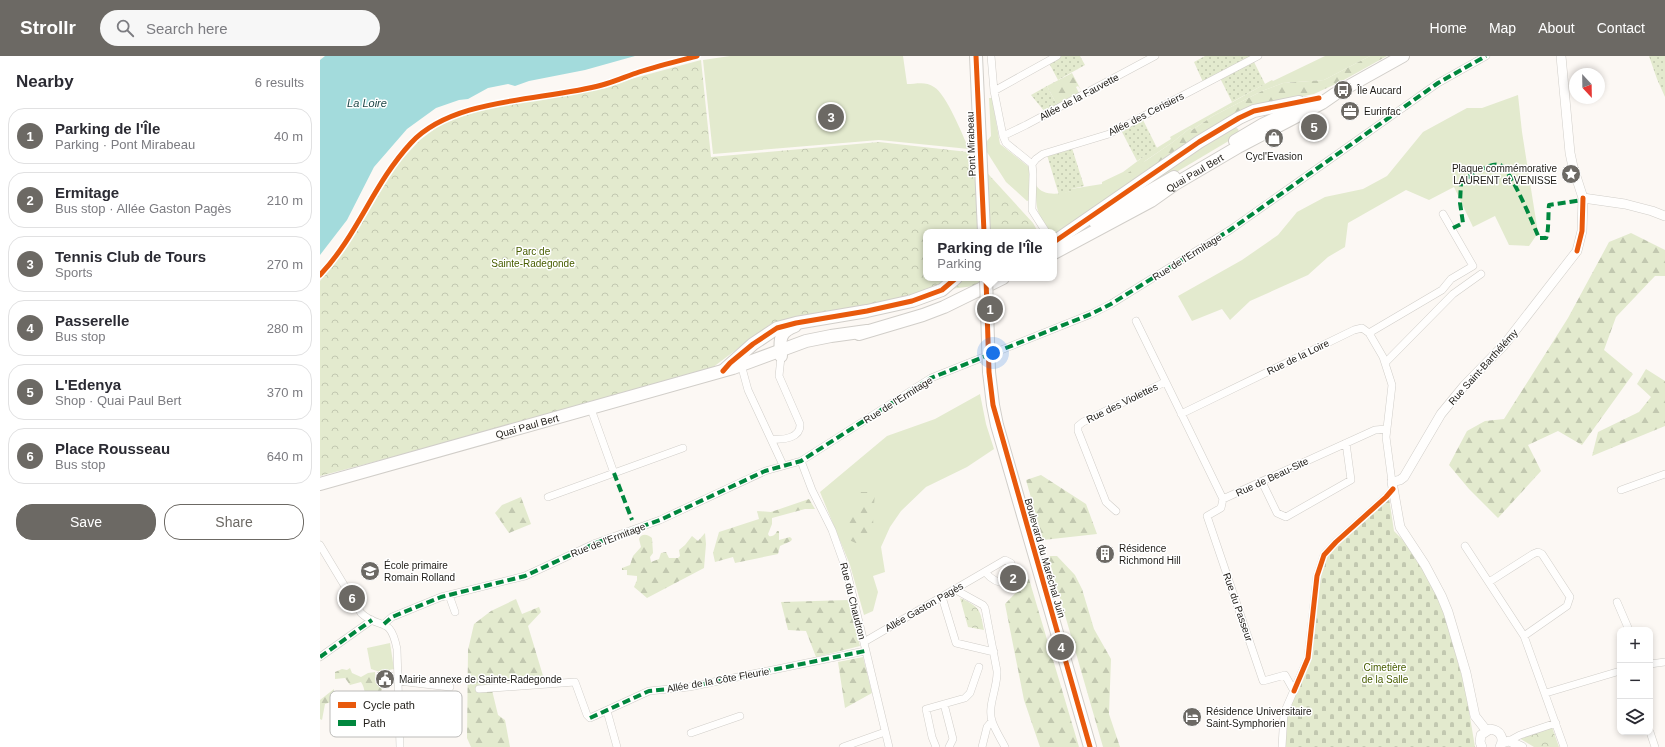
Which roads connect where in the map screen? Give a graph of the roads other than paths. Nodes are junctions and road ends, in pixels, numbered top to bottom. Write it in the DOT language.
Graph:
graph roads {
  1 [pos="976,56"];
  2 [pos="991,56"];
  3 [pos="1057,56"];
  4 [pos="1155,56"];
  5 [pos="1258,56"];
  6 [pos="1403,56"];
  7 [pos="1561,56"];
  8 [pos="1483,57"];
  9 [pos="994,91"];
  10 [pos="1335,94"];
  11 [pos="1319,98"];
  12 [pos="1239,118"];
  13 [pos="1250,132"];
  14 [pos="1003,136"];
  15 [pos="1238,147"];
  16 [pos="1032,164"];
  17 [pos="1583,198"];
  18 [pos="1443,214"];
  19 [pos="983,216"];
  20 [pos="1665,216"];
  21 [pos="979,229"];
  22 [pos="984,229"];
  23 [pos="990,229"];
  24 [pos="1044,229"];
  25 [pos="1057,246"];
  26 [pos="1057,247"];
  27 [pos="1057,247"];
  28 [pos="1481,274"];
  29 [pos="952,281"];
  30 [pos="986,281"];
  31 [pos="997,281"];
  32 [pos="819,319"];
  33 [pos="1136,321"];
  34 [pos="1369,333"];
  35 [pos="781,353"];
  36 [pos="1385,363"];
  37 [pos="733,369"];
  38 [pos="1165,382"];
  39 [pos="591,409"];
  40 [pos="1181,414"];
  41 [pos="1386,429"];
  42 [pos="772,439"];
  43 [pos="1346,443"];
  44 [pos="683,448"];
  45 [pos="800,461"];
  46 [pos="783,465"];
  47 [pos="614,473"];
  48 [pos="1665,474"];
  49 [pos="1262,482"];
  50 [pos="320,484"];
  51 [pos="1393,486"];
  52 [pos="1622,490"];
  53 [pos="548,497"];
  54 [pos="1223,499"];
  55 [pos="1116,511"];
  56 [pos="320,545"];
  57 [pos="1465,546"];
  58 [pos="985,572"];
  59 [pos="1489,582"];
  60 [pos="954,589"];
  61 [pos="449,595"];
  62 [pos="942,597"];
  63 [pos="1617,602"];
  64 [pos="455,612"];
  65 [pos="372,620"];
  66 [pos="384,624"];
  67 [pos="1628,627"];
  68 [pos="1524,636"];
  69 [pos="864,642"];
  70 [pos="865,650"];
  71 [pos="994,652"];
  72 [pos="320,657"];
  73 [pos="1665,662"];
  74 [pos="1653,664"];
  75 [pos="979,667"];
  76 [pos="1617,672"];
  77 [pos="398,682"];
  78 [pos="450,686"];
  79 [pos="479,689"];
  80 [pos="398,691"];
  81 [pos="1294,692"];
  82 [pos="1546,693"];
  83 [pos="944,704"];
  84 [pos="607,711"];
  85 [pos="740,716"];
  86 [pos="992,722"];
  87 [pos="1556,723"];
  88 [pos="1486,730"];
  89 [pos="885,732"];
  90 [pos="691,733"];
  91 [pos="1651,735"];
  92 [pos="400,737"];
  93 [pos="1504,743"];
  94 [pos="400,747"];
  95 [pos="617,747"];
  96 [pos="844,747"];
  97 [pos="889,747"];
  98 [pos="936,747"];
  99 [pos="950,747"];
  100 [pos="982,747"];
  101 [pos="1006,747"];
  102 [pos="1090,747"];
  103 [pos="1282,747"];
  104 [pos="1482,747"];
  105 [pos="1522,747"];
  106 [pos="1564,747"];
  107 [pos="1655,747"];
  1 -- 19 [label="main road, Pont Mirabeau"];
  2 -- 9 [label="street"];
  3 -- 9 [label="street"];
  4 -- 14 [label="street, Allée de la Fauvette"];
  5 -- 16 [label="street, Allée des Cerisiers"];
  6 -- 10 [label="main road, Quai Paul Bert"];
  7 -- 17 [label="street, Rue Saint-Barthélémy"];
  8 -- 45 [label="street, Rue de l'Ermitage"];
  9 -- 14 [label="street"];
  10 -- 11 [label="main road, Quai Paul Bert"];
  10 -- 15 [label="main road, Quai Paul Bert"];
  11 -- 12 [label="main road"];
  11 -- 13 [label="main road, Quai Paul Bert"];
  12 -- 13 [label="main road"];
  12 -- 25 [label="main road"];
  13 -- 15 [label="main road"];
  13 -- 27 [label="main road, Quai Paul Bert"];
  14 -- 16 [label="street"];
  15 -- 26 [label="main road, Quai Paul Bert"];
  16 -- 24 [label="street"];
  17 -- 20 [label="street"];
  17 -- 51 [label="street, Rue Saint-Barthélémy"];
  18 -- 34 [label="street"];
  19 -- 21 [label="main road"];
  19 -- 22 [label="main road, Pont Mirabeau"];
  19 -- 23 [label="main road"];
  28 -- 36 [label="street"];
  29 -- 32 [label="main road"];
  30 -- 102 [label="main road, Boulevard du Maréchal Juin, bridge"];
  31 -- 35 [label="main road, Quai Paul Bert"];
  32 -- 35 [label="main road"];
  32 -- 37 [label="main road"];
  33 -- 38 [label="street"];
  34 -- 36 [label="street"];
  34 -- 40 [label="street, Rue de la Loire"];
  35 -- 37 [label="main road, Quai Paul Bert"];
  35 -- 42 [label="street"];
  36 -- 41 [label="street"];
  37 -- 39 [label="main road, Quai Paul Bert"];
  37 -- 42 [label="street"];
  38 -- 40 [label="street"];
  38 -- 55 [label="street, Rue des Violettes"];
  39 -- 47 [label="street"];
  39 -- 50 [label="main road, Quai Paul Bert"];
  40 -- 54 [label="street, Rue de Beau-Site"];
  41 -- 43 [label="street, Rue de Beau-Site"];
  41 -- 51 [label="street"];
  42 -- 46 [label="street"];
  43 -- 49 [label="street, Rue de Beau-Site"];
  43 -- 49 [label="street"];
  44 -- 47 [label="street"];
  45 -- 46 [label="street, Rue de l'Ermitage"];
  45 -- 69 [label="street, Rue du Chaudron"];
  46 -- 61 [label="street, Rue de l'Ermitage"];
  47 -- 53 [label="street"];
  48 -- 52 [label="street"];
  49 -- 54 [label="street, Rue de Beau-Site"];
  51 -- 81 [label="street"];
  51 -- 88 [label="street"];
  54 -- 81 [label="street, Rue du Passeur"];
  56 -- 65 [label="street"];
  57 -- 59 [label="street"];
  58 -- 60 [label="street, Allée Gaston Pagès"];
  59 -- 68 [label="street"];
  59 -- 68 [label="street"];
  60 -- 62 [label="street, Allée Gaston Pagès"];
  60 -- 71 [label="street"];
  61 -- 64 [label="street"];
  61 -- 66 [label="street, Rue de l'Ermitage"];
  62 -- 69 [label="street, Allée Gaston Pagès"];
  62 -- 71 [label="street"];
  63 -- 67 [label="street"];
  65 -- 66 [label="street"];
  65 -- 72 [label="street"];
  66 -- 77 [label="street"];
  68 -- 82 [label="street"];
  69 -- 70 [label="street, Rue du Chaudron"];
  70 -- 84 [label="street, Allée de la Côte Fleurie"];
  70 -- 89 [label="street, Rue du Chaudron"];
  71 -- 86 [label="street"];
  73 -- 74 [label="street"];
  75 -- 83 [label="street"];
  76 -- 82 [label="street"];
  77 -- 78 [label="street"];
  77 -- 80 [label="street"];
  79 -- 84 [label="street, Allée de la Côte Fleurie"];
  81 -- 103 [label="street"];
  82 -- 87 [label="street"];
  83 -- 98 [label="street"];
  83 -- 99 [label="street"];
  84 -- 95 [label="street"];
  85 -- 90 [label="street"];
  86 -- 100 [label="street"];
  86 -- 101 [label="street"];
  87 -- 93 [label="street"];
  87 -- 106 [label="street"];
  88 -- 93 [label="street"];
  88 -- 104 [label="street"];
  89 -- 96 [label="street"];
  89 -- 97 [label="street, Rue du Chaudron"];
  91 -- 107 [label="street"];
  92 -- 94 [label="street"];
  93 -- 105 [label="street"];
}
